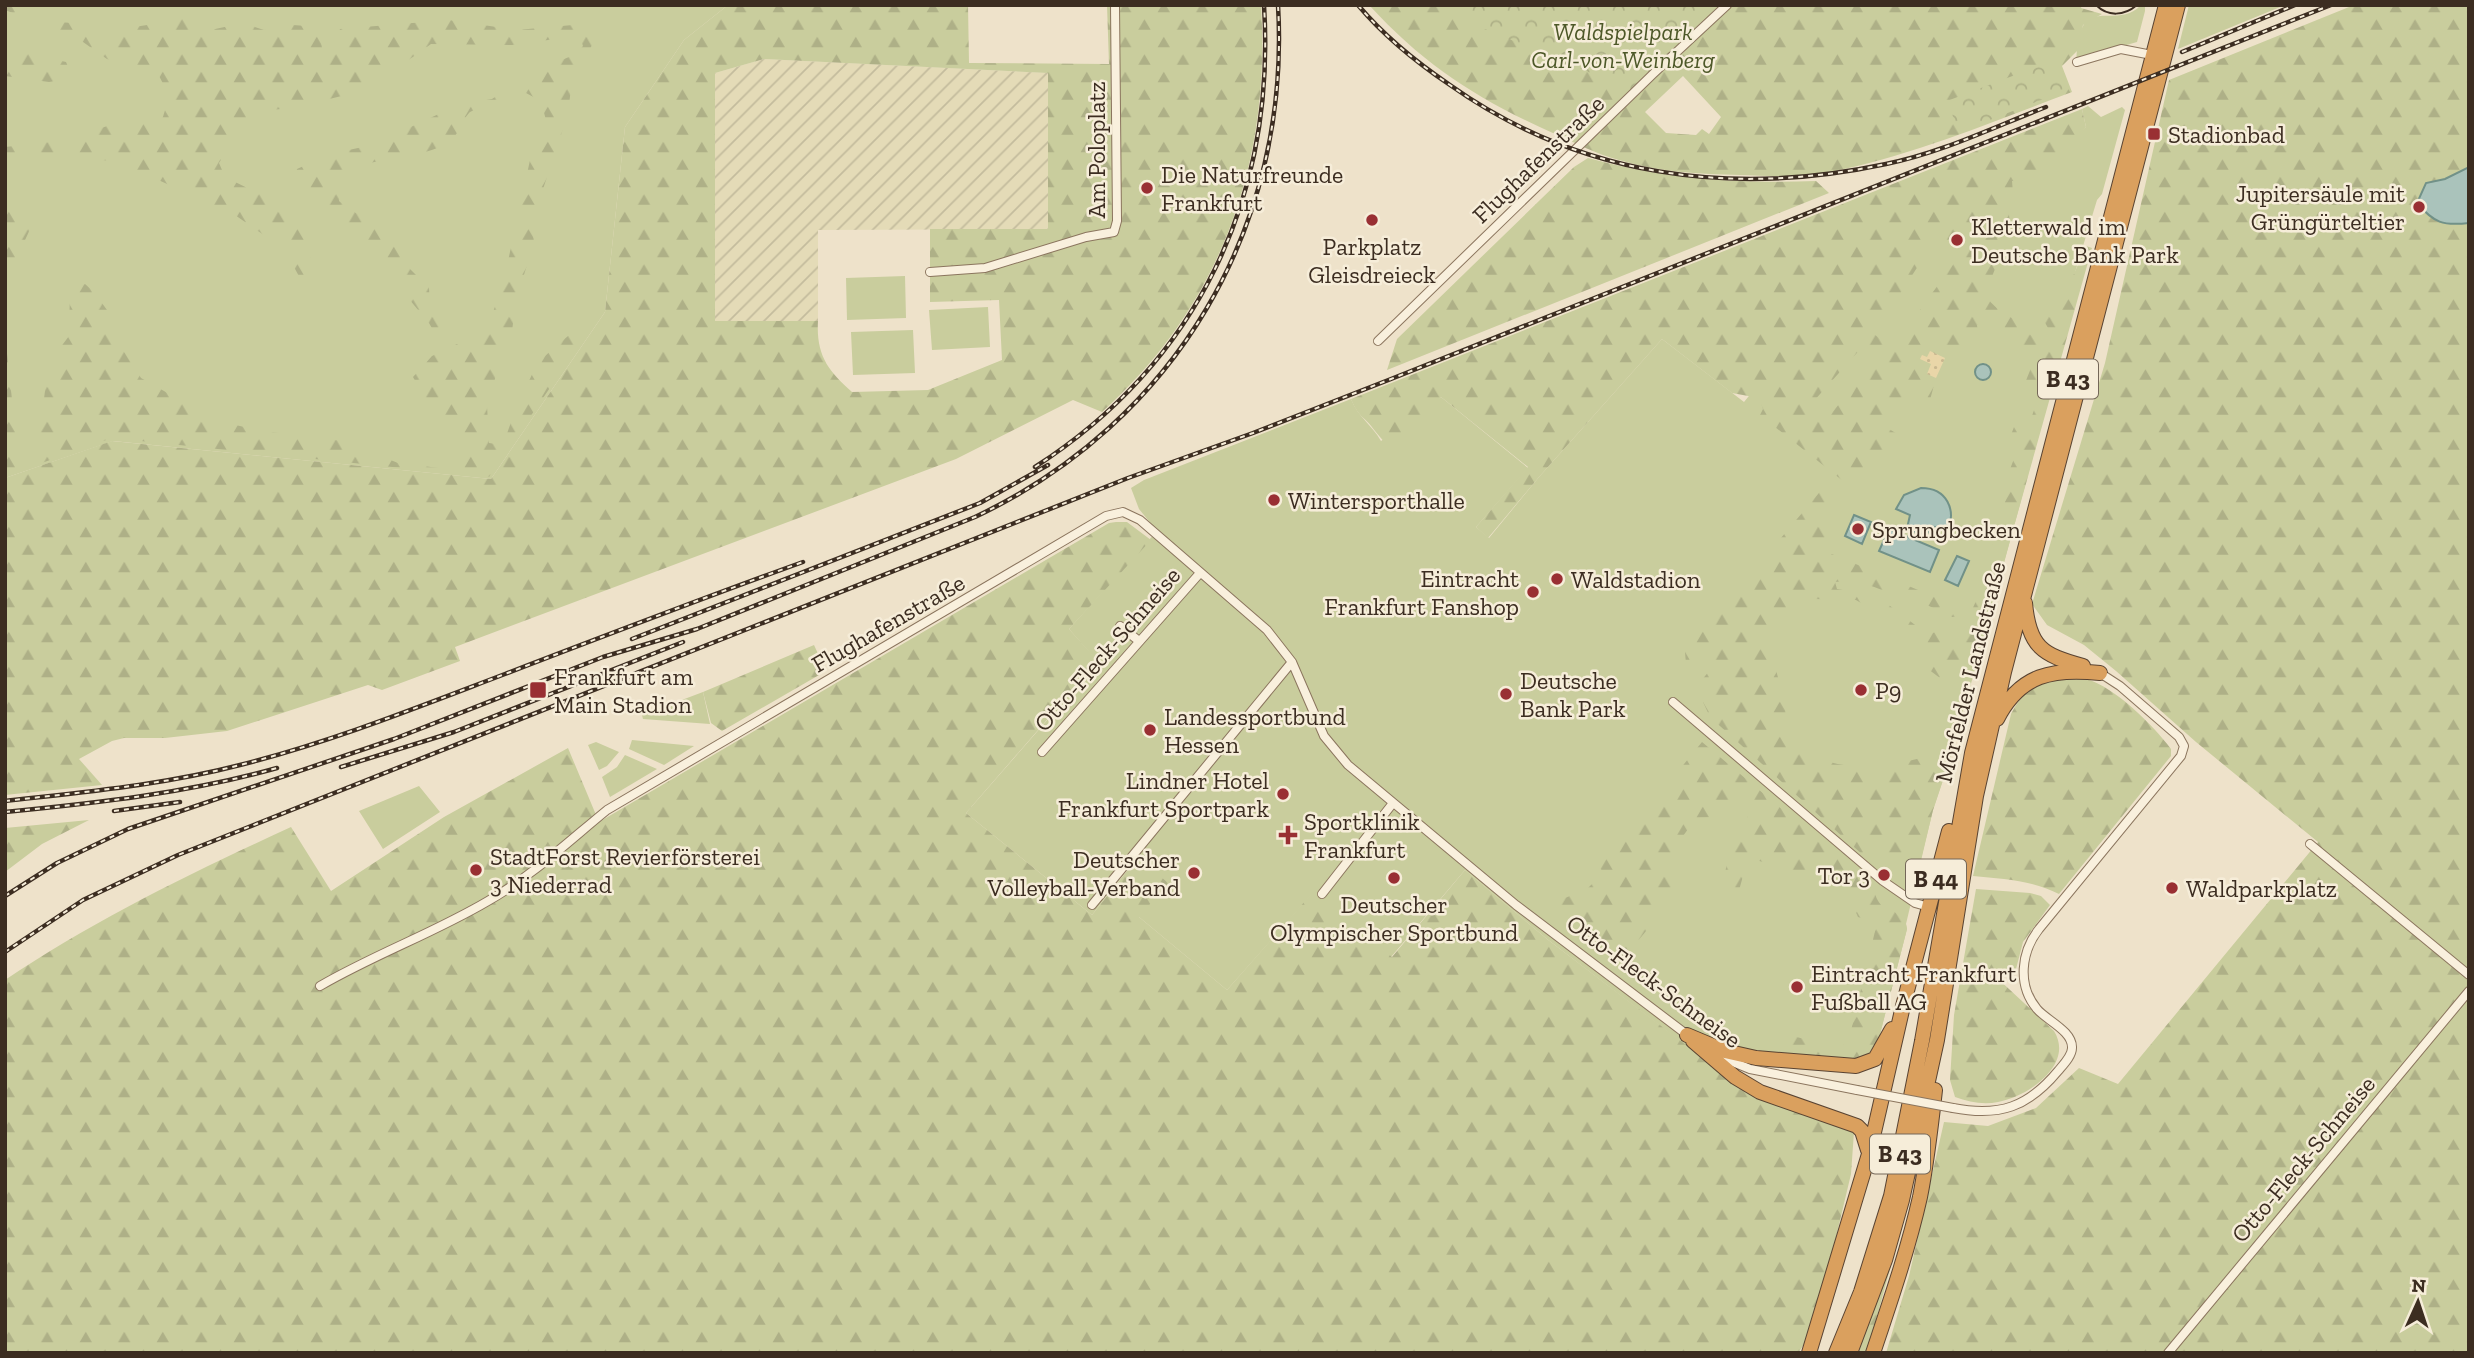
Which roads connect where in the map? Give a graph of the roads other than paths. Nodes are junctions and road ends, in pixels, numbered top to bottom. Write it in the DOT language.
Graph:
graph roads {
  1 [pos="1115,5"];
  2 [pos="1727,5"];
  3 [pos="2165,5"];
  4 [pos="2178,5"];
  5 [pos="2152,55"];
  6 [pos="2077,62"];
  7 [pos="930,272"];
  8 [pos="1378,341"];
  9 [pos="1128,513"];
  10 [pos="1200,573"];
  11 [pos="2024,596"];
  12 [pos="1120,626"];
  13 [pos="1139,641"];
  14 [pos="1292,662"];
  15 [pos="2100,673"];
  16 [pos="1673,702"];
  17 [pos="1990,733"];
  18 [pos="1042,752"];
  19 [pos="1972,753"];
  20 [pos="1393,803"];
  21 [pos="2311,844"];
  22 [pos="1322,894"];
  23 [pos="1092,905"];
  24 [pos="1929,907"];
  25 [pos="2469,975"];
  26 [pos="320,985"];
  27 [pos="2469,991"];
  28 [pos="1903,1006"];
  29 [pos="1687,1035"];
  30 [pos="1937,1040"];
  31 [pos="1868,1154"];
  32 [pos="1809,1353"];
  33 [pos="1836,1353"];
  34 [pos="1850,1353"];
  35 [pos="1873,1353"];
  36 [pos="2168,1353"];
  1 -- 7 [label="street, Am Poloplatz"];
  2 -- 8 [label="street, Flughafenstraße"];
  3 -- 5 [label="highway, Mörfelder Landstraße / B 43"];
  4 -- 11 [label="highway, Mörfelder Landstraße / B 43"];
  5 -- 6 [label="street"];
  5 -- 19 [label="highway, Mörfelder Landstraße / B 43"];
  9 -- 10 [label="street, Otto-Fleck-Schneise"];
  9 -- 26 [label="street, Flughafenstraße"];
  10 -- 13 [label="street, Otto-Fleck-Schneise"];
  10 -- 14 [label="street, Otto-Fleck-Schneise"];
  11 -- 15 [label="highway"];
  11 -- 17 [label="highway, Mörfelder Landstraße / B 43"];
  12 -- 13 [label="street"];
  13 -- 18 [label="street, Otto-Fleck-Schneise"];
  14 -- 20 [label="street, Otto-Fleck-Schneise"];
  14 -- 23 [label="street"];
  15 -- 17 [label="highway"];
  15 -- 29 [label="street, Otto-Fleck-Schneise, bridge"];
  16 -- 24 [label="street"];
  17 -- 30 [label="highway, Mörfelder Landstraße / B 43"];
  19 -- 24 [label="highway, B 44"];
  19 -- 33 [label="highway, Mörfelder Landstraße / B 43"];
  20 -- 22 [label="street"];
  20 -- 29 [label="street, Otto-Fleck-Schneise"];
  21 -- 25 [label="street"];
  24 -- 28 [label="highway, B 44"];
  27 -- 36 [label="street, Otto-Fleck-Schneise"];
  28 -- 29 [label="highway"];
  28 -- 31 [label="highway, B 44"];
  29 -- 31 [label="highway"];
  30 -- 34 [label="highway, Mörfelder Landstraße / B 43"];
  30 -- 35 [label="highway"];
  31 -- 32 [label="highway, B 44"];
}
